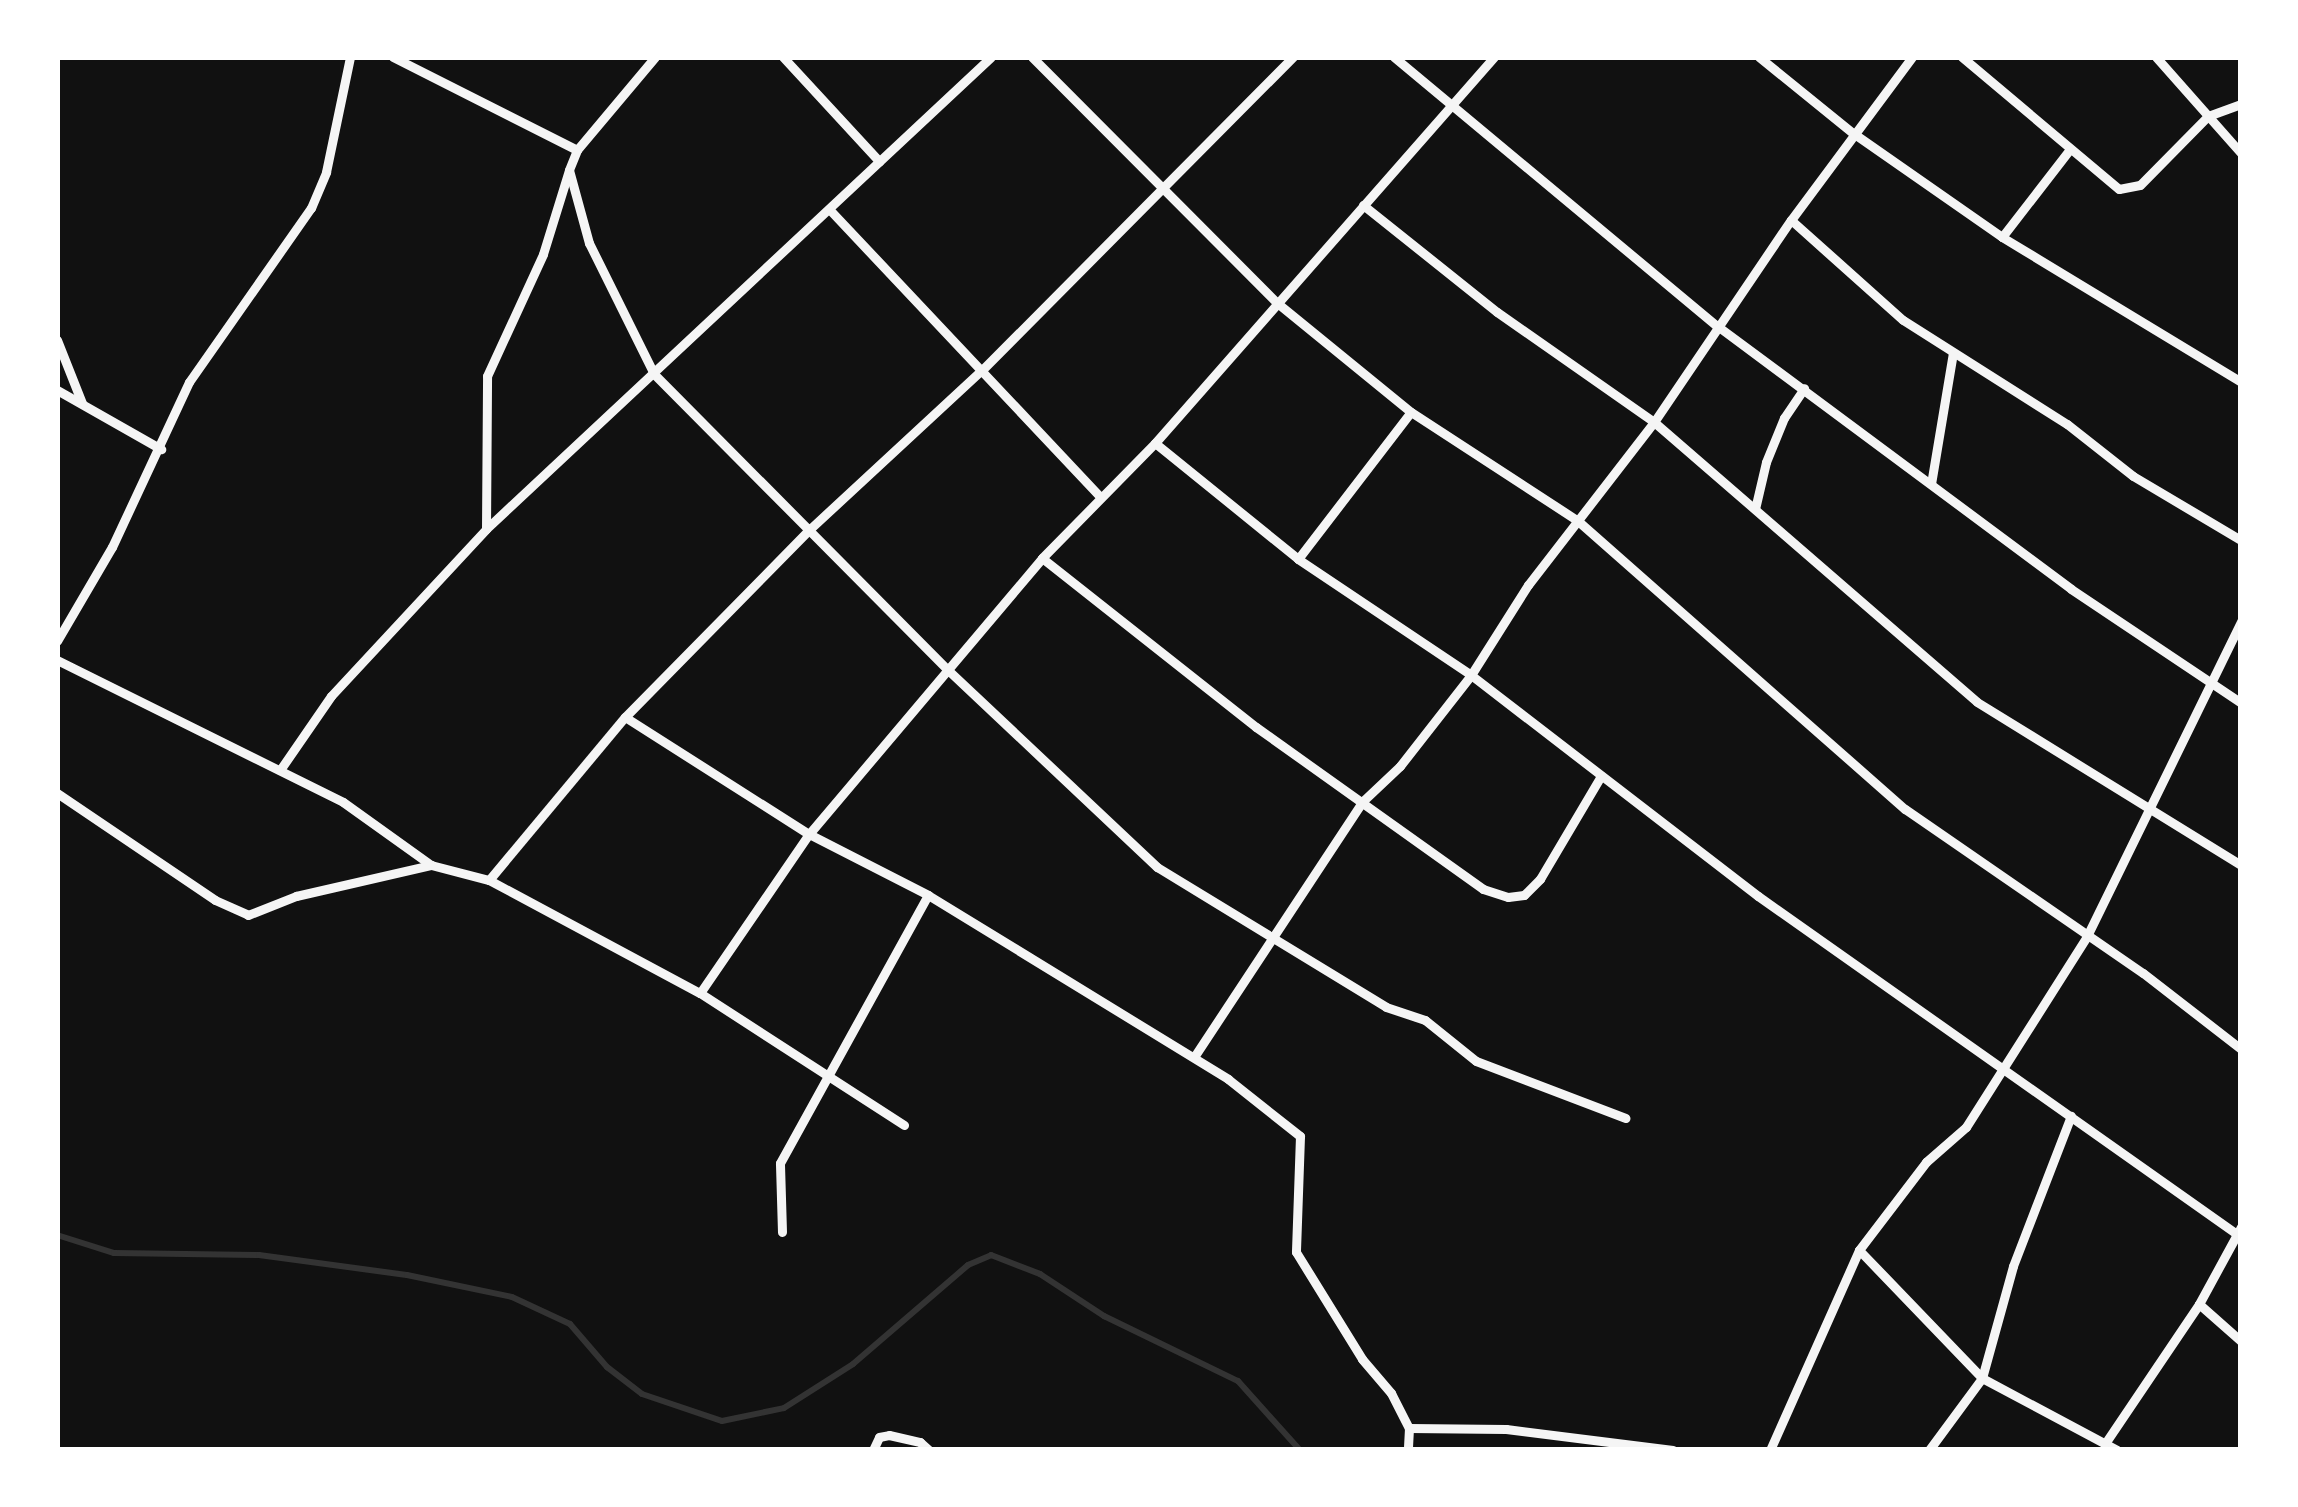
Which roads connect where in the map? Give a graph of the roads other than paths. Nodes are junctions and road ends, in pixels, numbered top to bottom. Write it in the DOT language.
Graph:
graph roads {
  1 [pos="350,57"];
  2 [pos="393,57"];
  3 [pos="635,57"];
  4 [pos="783,57"];
  5 [pos="991,57"];
  6 [pos="1032,57"];
  7 [pos="1293,57"];
  8 [pos="1394,57"];
  9 [pos="1494,57"];
  10 [pos="1759,57"];
  11 [pos="1912,57"];
  12 [pos="1962,57"];
  13 [pos="2156,57"];
  14 [pos="651,61"];
  15 [pos="2241,104"];
  16 [pos="1451,106"];
  17 [pos="2208,116"];
  18 [pos="1852,133"];
  19 [pos="2070,149"];
  20 [pos="577,150"];
  21 [pos="2241,152"];
  22 [pos="879,161"];
  23 [pos="569,170"];
  24 [pos="1158,189"];
  25 [pos="1363,205"];
  26 [pos="829,208"];
  27 [pos="1791,220"];
  28 [pos="2002,237"];
  29 [pos="1276,302"];
  30 [pos="1716,326"];
  31 [pos="57,340"];
  32 [pos="1953,353"];
  33 [pos="983,369"];
  34 [pos="654,374"];
  35 [pos="2241,382"];
  36 [pos="1804,388"];
  37 [pos="57,390"];
  38 [pos="82,403"];
  39 [pos="1412,412"];
  40 [pos="1654,422"];
  41 [pos="1155,443"];
  42 [pos="160,448"];
  43 [pos="1931,484"];
  44 [pos="1100,497"];
  45 [pos="1756,509"];
  46 [pos="1578,521"];
  47 [pos="811,528"];
  48 [pos="486,529"];
  49 [pos="2241,540"];
  50 [pos="1042,558"];
  51 [pos="1298,559"];
  52 [pos="2241,621"];
  53 [pos="57,640"];
  54 [pos="57,660"];
  55 [pos="949,671"];
  56 [pos="1471,675"];
  57 [pos="2207,683"];
  58 [pos="2241,703"];
  59 [pos="625,716"];
  60 [pos="280,770"];
  61 [pos="1600,776"];
  62 [pos="57,793"];
  63 [pos="1363,801"];
  64 [pos="2153,807"];
  65 [pos="809,834"];
  66 [pos="430,865"];
  67 [pos="2241,865"];
  68 [pos="489,880"];
  69 [pos="928,895"];
  70 [pos="2087,936"];
  71 [pos="1274,939"];
  72 [pos="700,993"];
  73 [pos="2241,1049"];
  74 [pos="1194,1058"];
  75 [pos="2006,1070"];
  76 [pos="830,1074"];
  77 [pos="2071,1116"];
  78 [pos="1624,1118"];
  79 [pos="904,1125"];
  80 [pos="782,1232"];
  81 [pos="2240,1233"];
  82 [pos="1859,1250"];
  83 [pos="2198,1304"];
  84 [pos="2241,1341"];
  85 [pos="1982,1378"];
  86 [pos="1409,1428"];
  87 [pos="2106,1442"];
  88 [pos="1646,1448"];
  89 [pos="873,1450"];
  90 [pos="929,1450"];
  91 [pos="1408,1450"];
  92 [pos="1673,1450"];
  93 [pos="1770,1450"];
  94 [pos="1929,1450"];
  95 [pos="2117,1450"];
  1 -- 42 [label="street"];
  2 -- 20 [label="street"];
  3 -- 14 [label="street"];
  4 -- 22 [label="street"];
  5 -- 22 [label="street"];
  6 -- 24 [label="street"];
  7 -- 24 [label="street"];
  8 -- 16 [label="street"];
  9 -- 16 [label="street"];
  10 -- 18 [label="street"];
  11 -- 18 [label="street"];
  12 -- 19 [label="street"];
  13 -- 17 [label="street"];
  14 -- 20 [label="street"];
  15 -- 17 [label="street"];
  16 -- 25 [label="street"];
  16 -- 30 [label="street"];
  17 -- 19 [label="street"];
  17 -- 21 [label="street"];
  18 -- 27 [label="street"];
  18 -- 28 [label="street"];
  19 -- 28 [label="street"];
  20 -- 23 [label="street"];
  22 -- 26 [label="street"];
  23 -- 34 [label="street"];
  23 -- 48 [label="street"];
  24 -- 29 [label="street"];
  24 -- 33 [label="street"];
  25 -- 29 [label="street"];
  25 -- 40 [label="street"];
  26 -- 33 [label="street"];
  26 -- 34 [label="street"];
  27 -- 30 [label="street"];
  27 -- 32 [label="street"];
  28 -- 35 [label="street"];
  29 -- 39 [label="street"];
  29 -- 41 [label="street"];
  30 -- 36 [label="street"];
  30 -- 40 [label="street"];
  31 -- 38 [label="street"];
  32 -- 43 [label="street"];
  32 -- 49 [label="street"];
  33 -- 44 [label="street"];
  33 -- 47 [label="street"];
  34 -- 47 [label="street"];
  34 -- 48 [label="street"];
  36 -- 43 [label="street"];
  36 -- 45 [label="street"];
  37 -- 38 [label="street"];
  38 -- 42 [label="street"];
  39 -- 46 [label="street"];
  39 -- 51 [label="street"];
  40 -- 45 [label="street"];
  40 -- 46 [label="street"];
  41 -- 44 [label="street"];
  41 -- 51 [label="street"];
  42 -- 53 [label="street"];
  43 -- 57 [label="street"];
  44 -- 50 [label="street"];
  45 -- 64 [label="street"];
  46 -- 56 [label="street"];
  46 -- 70 [label="street"];
  47 -- 55 [label="street"];
  47 -- 59 [label="street"];
  48 -- 60 [label="street"];
  50 -- 55 [label="street"];
  50 -- 63 [label="street"];
  51 -- 56 [label="street"];
  52 -- 57 [label="street"];
  54 -- 60 [label="street"];
  55 -- 65 [label="street"];
  55 -- 71 [label="street"];
  56 -- 61 [label="street"];
  56 -- 63 [label="street"];
  57 -- 58 [label="street"];
  57 -- 64 [label="street"];
  59 -- 65 [label="street"];
  59 -- 68 [label="street"];
  60 -- 66 [label="street"];
  61 -- 63 [label="street"];
  61 -- 75 [label="street"];
  62 -- 66 [label="street"];
  63 -- 71 [label="street"];
  64 -- 67 [label="street"];
  64 -- 70 [label="street"];
  65 -- 69 [label="street"];
  65 -- 72 [label="street"];
  66 -- 68 [label="street"];
  68 -- 72 [label="street"];
  69 -- 74 [label="street"];
  69 -- 76 [label="street"];
  70 -- 73 [label="street"];
  70 -- 75 [label="street"];
  71 -- 74 [label="street"];
  71 -- 78 [label="street"];
  72 -- 76 [label="street"];
  74 -- 86 [label="street"];
  75 -- 77 [label="street"];
  75 -- 82 [label="street"];
  76 -- 79 [label="street"];
  76 -- 80 [label="street"];
  77 -- 81 [label="street"];
  77 -- 85 [label="street"];
  81 -- 83 [label="street"];
  82 -- 85 [label="street"];
  82 -- 93 [label="street"];
  83 -- 84 [label="street"];
  83 -- 87 [label="street"];
  85 -- 87 [label="street"];
  85 -- 94 [label="street"];
  86 -- 88 [label="street"];
  86 -- 91 [label="street"];
  87 -- 95 [label="street"];
  88 -- 92 [label="street"];
  89 -- 90 [label="street"];
}
